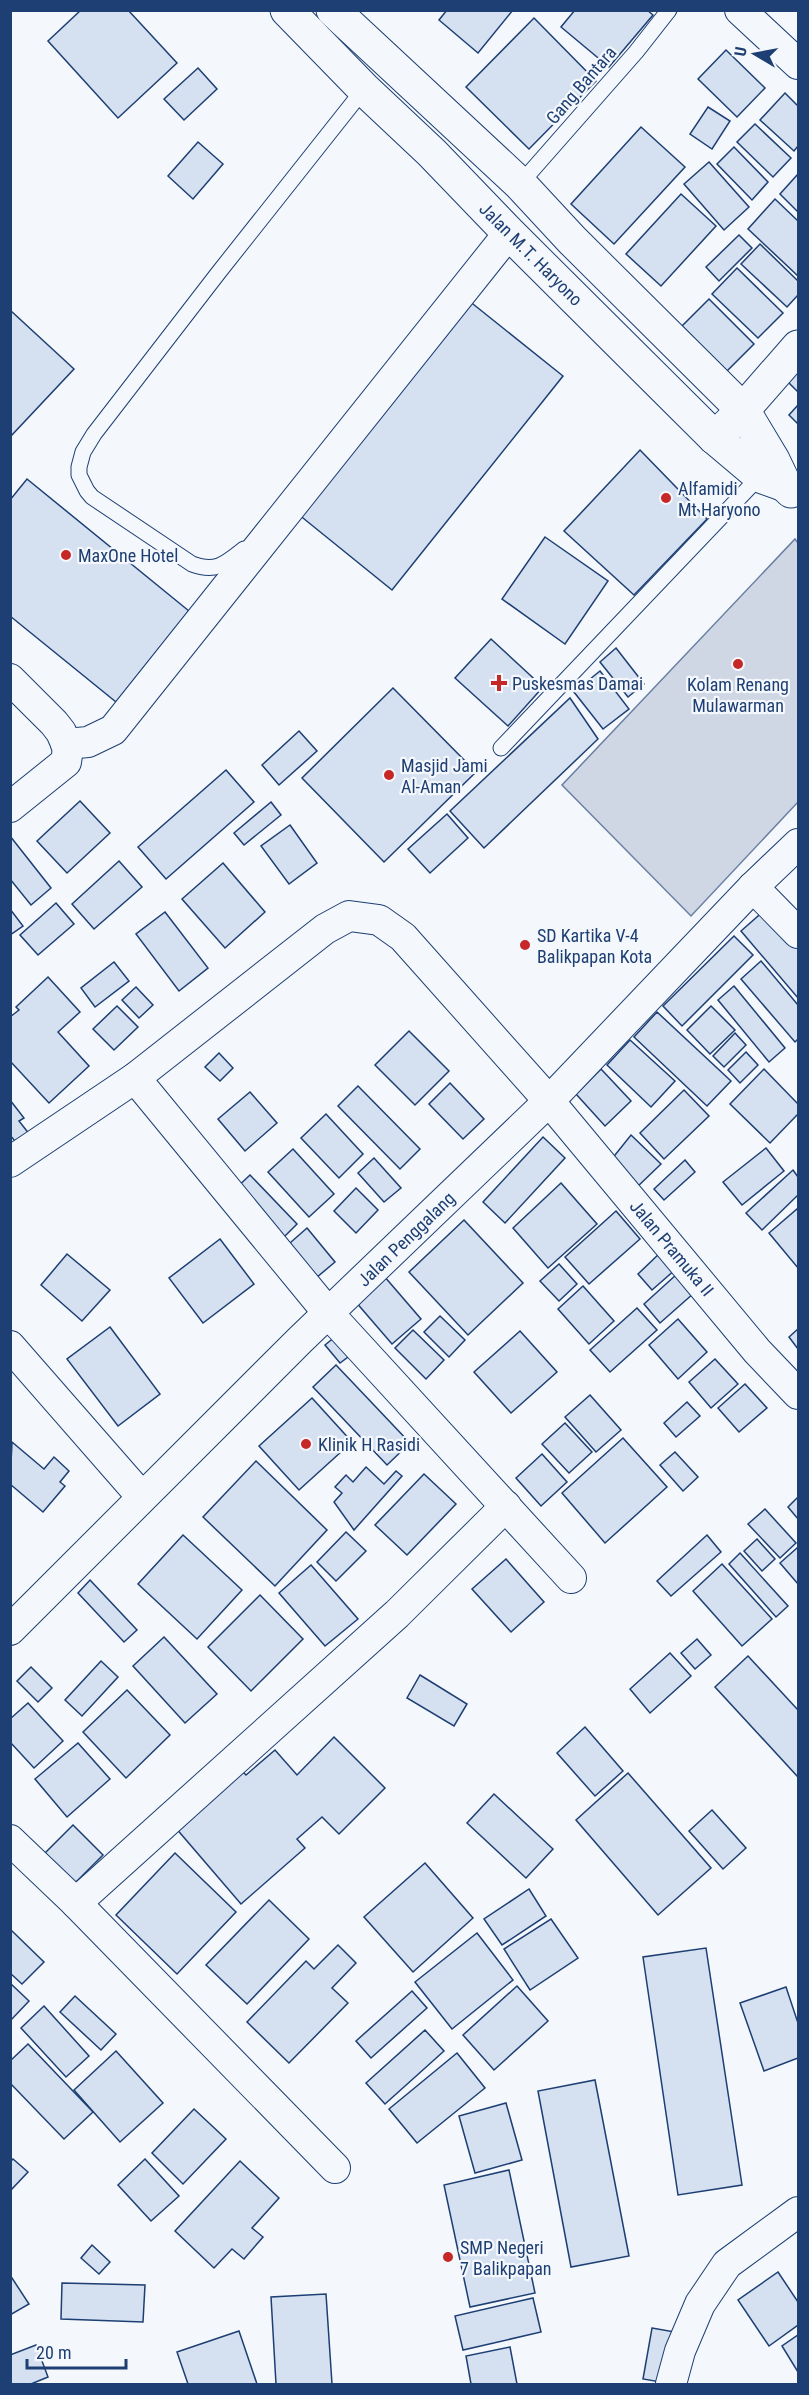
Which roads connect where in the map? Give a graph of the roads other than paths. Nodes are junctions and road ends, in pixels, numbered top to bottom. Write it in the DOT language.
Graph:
graph roads {
  1 [pos="288,10"];
  2 [pos="333,10"];
  3 [pos="669,10"];
  4 [pos="740,10"];
  5 [pos="798,64"];
  6 [pos="364,90"];
  7 [pos="520,184"];
  8 [pos="505,229"];
  9 [pos="798,347"];
  10 [pos="743,410"];
  11 [pos="715,438"];
  12 [pos="779,480"];
  13 [pos="10,679"];
  14 [pos="66,744"];
  15 [pos="501,748"];
  16 [pos="10,807"];
  17 [pos="798,844"];
  18 [pos="753,887"];
  19 [pos="798,933"];
  20 [pos="135,1078"];
  21 [pos="549,1101"];
  22 [pos="10,1162"];
  23 [pos="328,1314"];
  24 [pos="10,1346"];
  25 [pos="798,1394"];
  26 [pos="142,1497"];
  27 [pos="506,1506"];
  28 [pos="571,1578"];
  29 [pos="10,1630"];
  30 [pos="10,1840"];
  31 [pos="76,1903"];
  32 [pos="335,2168"];
  33 [pos="798,2212"];
  34 [pos="671,2385"];
  1 -- 6 [label="main road, Jalan M.T. Haryono"];
  2 -- 7 [label="main road"];
  3 -- 7 [label="lane, Gang Bantara"];
  4 -- 5 [label="street"];
  6 -- 8 [label="main road, Jalan M.T. Haryono"];
  6 -- 8 [label="lane"];
  7 -- 10 [label="main road"];
  8 -- 11 [label="main road, Jalan M.T. Haryono"];
  8 -- 14 [label="street"];
  9 -- 10 [label="main road"];
  10 -- 11 [label="main road"];
  10 -- 12 [label="main road"];
  11 -- 12 [label="main road, Jalan M.T. Haryono"];
  12 -- 15 [label="lane"];
  13 -- 14 [label="street"];
  14 -- 16 [label="street"];
  17 -- 18 [label="street, Jalan Penggalang"];
  18 -- 19 [label="street"];
  18 -- 21 [label="street, Jalan Penggalang"];
  20 -- 21 [label="street, Jalan Pramuka II"];
  20 -- 22 [label="street, Jalan Pramuka II"];
  20 -- 23 [label="street"];
  21 -- 23 [label="street, Jalan Penggalang"];
  21 -- 25 [label="street, Jalan Pramuka II"];
  23 -- 26 [label="street, Jalan Penggalang"];
  23 -- 27 [label="street"];
  24 -- 26 [label="street"];
  26 -- 29 [label="street, Jalan Penggalang"];
  27 -- 28 [label="street"];
  27 -- 31 [label="street"];
  30 -- 31 [label="street"];
  31 -- 32 [label="street"];
  33 -- 34 [label="street"];
}
